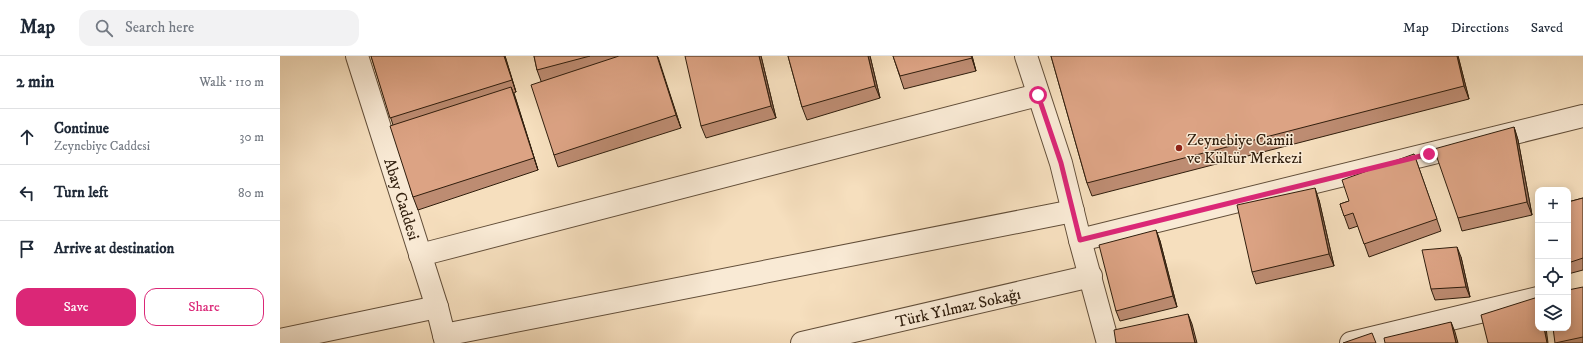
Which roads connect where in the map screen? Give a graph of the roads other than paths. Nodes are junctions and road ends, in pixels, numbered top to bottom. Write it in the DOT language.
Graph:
graph roads {
  1 [pos="1026,56"];
  2 [pos="360,57"];
  3 [pos="1038,95"];
  4 [pos="1583,116"];
  5 [pos="1073,211"];
  6 [pos="1080,240"];
  7 [pos="420,255"];
  8 [pos="1090,276"];
  9 [pos="1535,299"];
  10 [pos="437,307"];
  11 [pos="445,339"];
  12 [pos="280,340"];
  13 [pos="802,343"];
  14 [pos="1108,343"];
  15 [pos="1351,343"];
  1 -- 3 [label="street"];
  2 -- 7 [label="street, Abay Caddesi"];
  3 -- 5 [label="street"];
  3 -- 7 [label="street"];
  4 -- 6 [label="street"];
  5 -- 6 [label="street"];
  5 -- 11 [label="street"];
  6 -- 8 [label="street"];
  7 -- 10 [label="street, Abay Caddesi"];
  8 -- 13 [label="street, Türk Yılmaz Sokağı"];
  8 -- 14 [label="street"];
  9 -- 15 [label="street"];
  10 -- 11 [label="street, Abay Caddesi"];
  10 -- 12 [label="street"];
}
